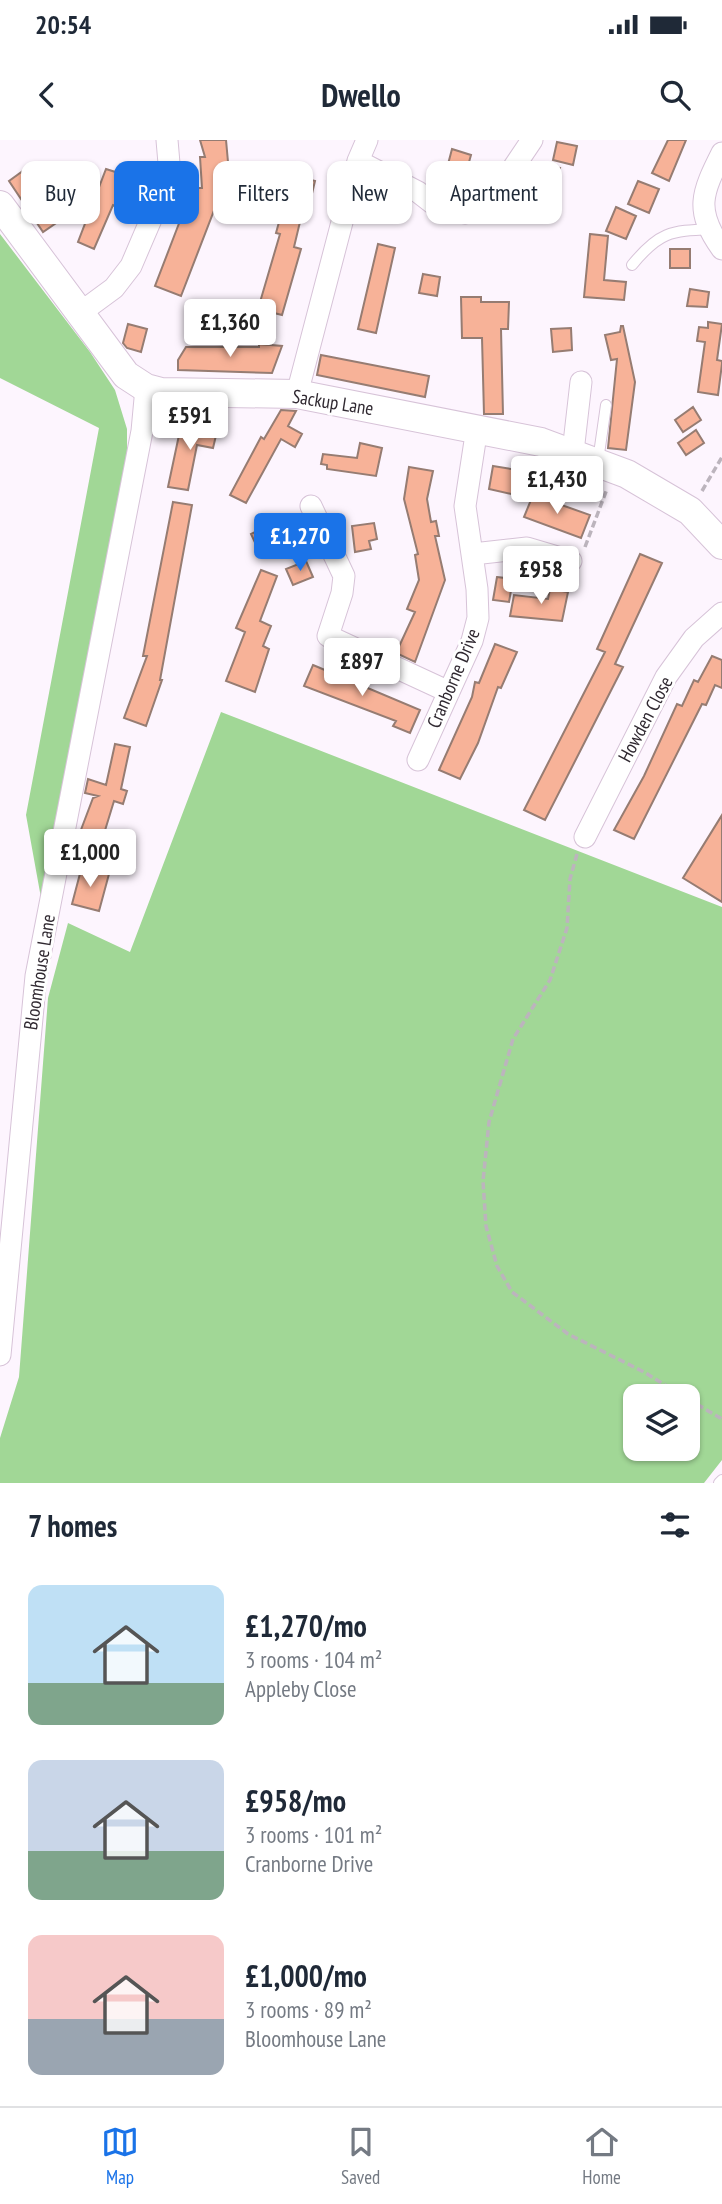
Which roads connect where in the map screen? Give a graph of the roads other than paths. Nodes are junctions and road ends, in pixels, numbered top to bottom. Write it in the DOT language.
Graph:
graph roads {
  1 [pos="167,140"];
  2 [pos="367,140"];
  3 [pos="532,140"];
  4 [pos="722,153"];
  5 [pos="358,161"];
  6 [pos="412,189"];
  7 [pos="0,205"];
  8 [pos="342,224"];
  9 [pos="711,229"];
  10 [pos="722,249"];
  11 [pos="632,265"];
  12 [pos="80,313"];
  13 [pos="581,382"];
  14 [pos="146,388"];
  15 [pos="297,394"];
  16 [pos="606,405"];
  17 [pos="477,428"];
  18 [pos="595,461"];
  19 [pos="311,506"];
  20 [pos="722,545"];
  21 [pos="472,554"];
  22 [pos="571,561"];
  23 [pos="722,613"];
  24 [pos="449,692"];
  25 [pos="418,760"];
  26 [pos="585,837"];
  27 [pos="0,1355"];
  1 -- 12 [label="street"];
  2 -- 5 [label="street"];
  3 -- 6 [label="street"];
  4 -- 9 [label="street"];
  7 -- 12 [label="street"];
  8 -- 15 [label="street"];
  9 -- 10 [label="street"];
  9 -- 11 [label="lane"];
  12 -- 14 [label="street"];
  13 -- 18 [label="street"];
  14 -- 15 [label="street, Sackup Lane"];
  14 -- 27 [label="street, Bloomhouse Lane"];
  15 -- 17 [label="street, Sackup Lane"];
  16 -- 18 [label="lane"];
  17 -- 18 [label="street, Sackup Lane"];
  17 -- 21 [label="street, Cranborne Drive"];
  18 -- 20 [label="street, Sackup Lane"];
  19 -- 24 [label="street"];
  21 -- 22 [label="street"];
  21 -- 24 [label="street, Cranborne Drive"];
  23 -- 26 [label="street, Howden Close"];
  24 -- 25 [label="street, Cranborne Drive"];
}
